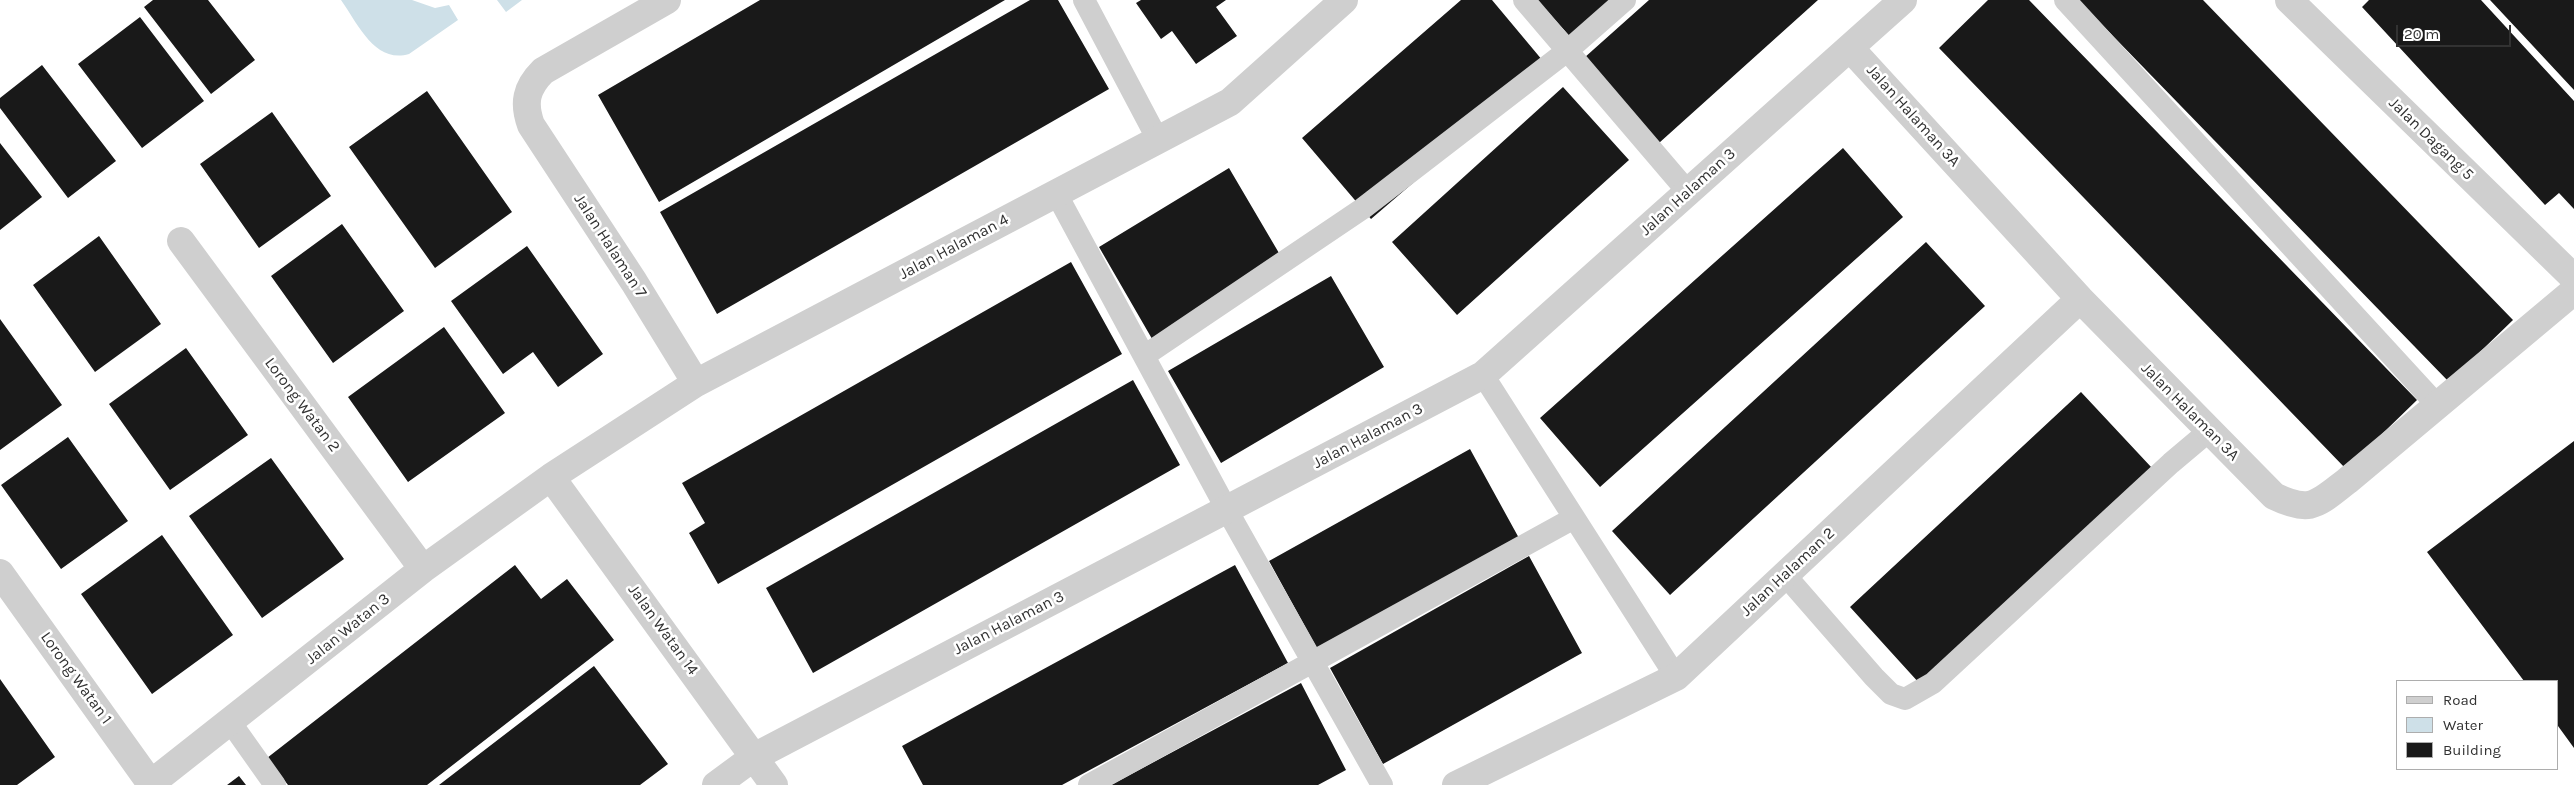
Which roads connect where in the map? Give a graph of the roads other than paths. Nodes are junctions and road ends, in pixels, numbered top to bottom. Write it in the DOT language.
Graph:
graph roads {
  1 [pos="666,0"];
  2 [pos="1084,0"];
  3 [pos="1344,0"];
  4 [pos="1524,0"];
  5 [pos="1625,0"];
  6 [pos="1903,0"];
  7 [pos="2065,0"];
  8 [pos="2288,0"];
  9 [pos="1850,48"];
  10 [pos="1567,51"];
  11 [pos="1158,140"];
  12 [pos="1688,192"];
  13 [pos="1056,193"];
  14 [pos="181,241"];
  15 [pos="2574,278"];
  16 [pos="2574,291"];
  17 [pos="2080,299"];
  18 [pos="1144,356"];
  19 [pos="1483,375"];
  20 [pos="696,383"];
  21 [pos="2438,406"];
  22 [pos="2209,432"];
  23 [pos="551,477"];
  24 [pos="1227,510"];
  25 [pos="1574,518"];
  26 [pos="424,569"];
  27 [pos="0,573"];
  28 [pos="1785,574"];
  29 [pos="1312,661"];
  30 [pos="1676,676"];
  31 [pos="231,723"];
  32 [pos="754,757"];
  33 [pos="150,784"];
  34 [pos="275,785"];
  35 [pos="716,785"];
  36 [pos="774,785"];
  37 [pos="1090,785"];
  38 [pos="1382,785"];
  39 [pos="1456,785"];
  1 -- 20 [label="street, Jalan Halaman 7"];
  2 -- 11 [label="lane"];
  3 -- 11 [label="street, Jalan Halaman 4"];
  4 -- 10 [label="lane"];
  5 -- 10 [label="lane"];
  6 -- 9 [label="street, Jalan Halaman 3"];
  7 -- 21 [label="lane"];
  8 -- 15 [label="street, Jalan Dagang 5"];
  9 -- 12 [label="street, Jalan Halaman 3"];
  9 -- 17 [label="street, Jalan Halaman 3A"];
  10 -- 12 [label="lane"];
  10 -- 18 [label="lane"];
  11 -- 13 [label="street, Jalan Halaman 4"];
  12 -- 19 [label="street, Jalan Halaman 3"];
  13 -- 18 [label="lane"];
  13 -- 20 [label="street, Jalan Halaman 4"];
  14 -- 26 [label="street, Lorong Watan 2"];
  16 -- 21 [label="street, Jalan Halaman 3A"];
  17 -- 22 [label="street, Jalan Halaman 3A"];
  17 -- 28 [label="street, Jalan Halaman 2"];
  18 -- 24 [label="lane"];
  19 -- 24 [label="street, Jalan Halaman 3"];
  19 -- 25 [label="lane"];
  20 -- 23 [label="street, Jalan Halaman 4"];
  21 -- 22 [label="street, Jalan Halaman 3A"];
  22 -- 28 [label="lane"];
  23 -- 26 [label="street, Jalan Watan 3"];
  23 -- 32 [label="street, Jalan Watan 14"];
  24 -- 29 [label="lane"];
  24 -- 32 [label="street, Jalan Halaman 3"];
  25 -- 29 [label="lane"];
  25 -- 30 [label="lane"];
  26 -- 31 [label="street, Jalan Watan 3"];
  27 -- 33 [label="street, Lorong Watan 1"];
  28 -- 30 [label="street, Jalan Halaman 2"];
  29 -- 37 [label="lane"];
  29 -- 38 [label="lane"];
  30 -- 39 [label="street, Jalan Halaman 2"];
  31 -- 33 [label="street, Jalan Watan 3"];
  31 -- 34 [label="lane"];
  32 -- 35 [label="street, Jalan Halaman 3"];
  32 -- 36 [label="street, Jalan Watan 14"];
}
